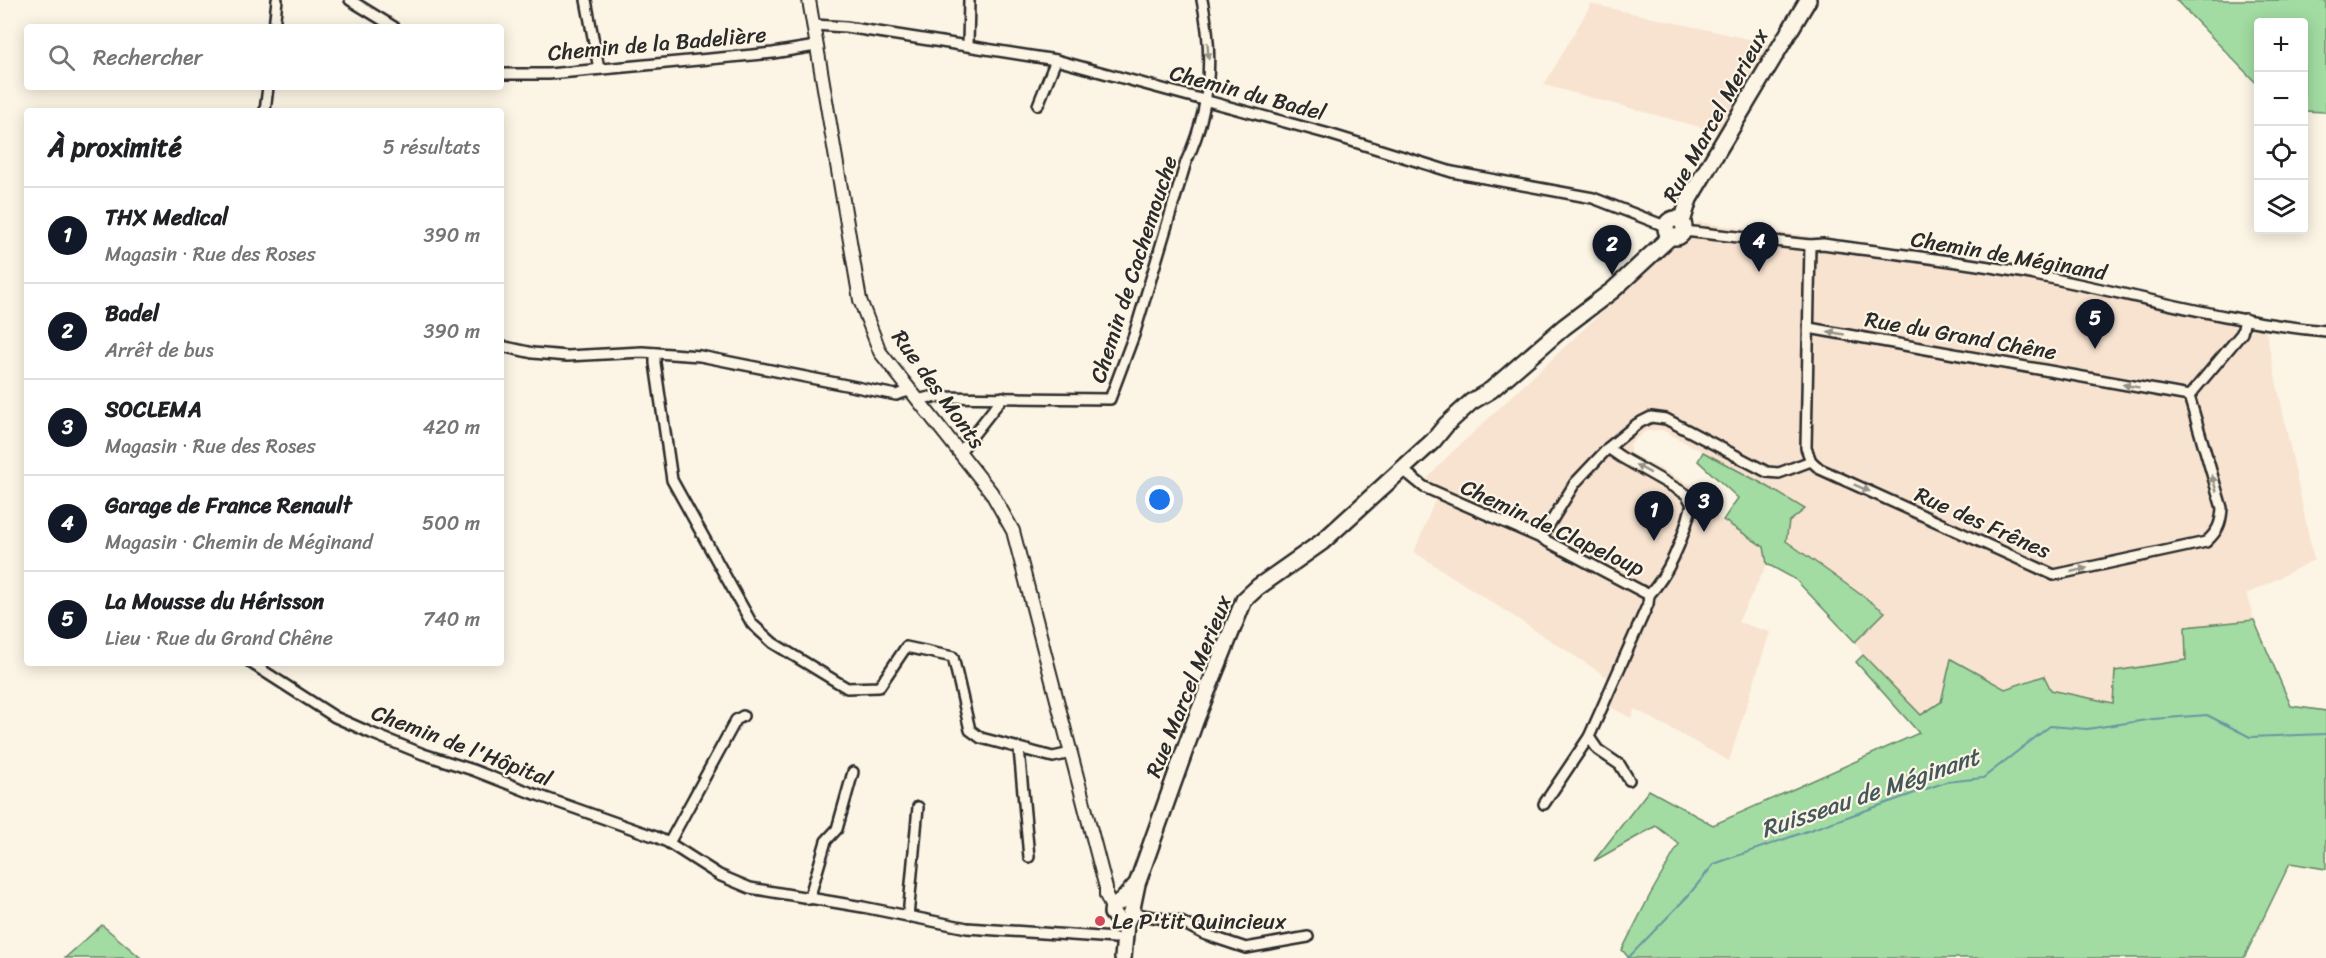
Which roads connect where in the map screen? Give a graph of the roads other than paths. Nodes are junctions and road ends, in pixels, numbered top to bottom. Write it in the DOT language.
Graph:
graph roads {
  1 [pos="277,0"];
  2 [pos="350,0"];
  3 [pos="586,0"];
  4 [pos="809,0"];
  5 [pos="969,0"];
  6 [pos="1202,0"];
  7 [pos="1808,0"];
  8 [pos="274,24"];
  9 [pos="389,24"];
  10 [pos="814,25"];
  11 [pos="968,45"];
  12 [pos="816,46"];
  13 [pos="1056,60"];
  14 [pos="599,69"];
  15 [pos="504,74"];
  16 [pos="268,90"];
  17 [pos="1206,102"];
  18 [pos="1038,105"];
  19 [pos="265,108"];
  20 [pos="1675,229"];
  21 [pos="1810,245"];
  22 [pos="2245,319"];
  23 [pos="1809,328"];
  24 [pos="2326,331"];
  25 [pos="504,347"];
  26 [pos="656,353"];
  27 [pos="913,396"];
  28 [pos="2189,396"];
  29 [pos="1003,397"];
  30 [pos="1608,448"];
  31 [pos="959,453"];
  32 [pos="1811,461"];
  33 [pos="1402,469"];
  34 [pos="1541,538"];
  35 [pos="1649,595"];
  36 [pos="256,666"];
  37 [pos="743,716"];
  38 [pos="1589,738"];
  39 [pos="1019,749"];
  40 [pos="1071,753"];
  41 [pos="853,772"];
  42 [pos="1629,780"];
  43 [pos="1544,804"];
  44 [pos="918,807"];
  45 [pos="669,843"];
  46 [pos="1029,856"];
  47 [pos="809,899"];
  48 [pos="1123,910"];
  49 [pos="908,917"];
  50 [pos="1308,937"];
  51 [pos="1115,938"];
  52 [pos="1114,958"];
  53 [pos="1123,958"];
  1 -- 8 [label="street"];
  2 -- 9 [label="street"];
  3 -- 14 [label="street"];
  4 -- 10 [label="street, Rue des Monts"];
  5 -- 11 [label="street"];
  6 -- 17 [label="street, one-way"];
  7 -- 20 [label="main road, Rue Marcel Merieux"];
  10 -- 11 [label="street, Chemin du Badel"];
  10 -- 12 [label="street, Rue des Monts"];
  11 -- 13 [label="street, Chemin du Badel"];
  12 -- 14 [label="street, Chemin de la Badelière"];
  12 -- 27 [label="street, Rue des Monts"];
  13 -- 17 [label="street, Chemin du Badel"];
  13 -- 18 [label="street"];
  14 -- 15 [label="street, Chemin de la Badelière"];
  16 -- 19 [label="street"];
  17 -- 20 [label="street, Chemin du Badel"];
  17 -- 29 [label="street, Chemin de Cachemouche"];
  20 -- 21 [label="street, Chemin de Méginand"];
  20 -- 33 [label="main road, Rue Marcel Merieux"];
  21 -- 22 [label="street, Chemin de Méginand"];
  21 -- 23 [label="street"];
  22 -- 24 [label="street, Chemin de Méginand"];
  22 -- 28 [label="street"];
  28 -- 23 [label="street, Rue du Grand Chêne, one-way"];
  23 -- 32 [label="street"];
  25 -- 26 [label="street, Chemin de Cachemouche"];
  26 -- 27 [label="street, Chemin de Cachemouche"];
  26 -- 39 [label="street"];
  27 -- 29 [label="street, Chemin de Cachemouche"];
  27 -- 31 [label="street, Rue des Monts"];
  32 -- 28 [label="street, Rue des Frênes, one-way"];
  29 -- 31 [label="street"];
  30 -- 32 [label="street"];
  30 -- 34 [label="street"];
  35 -- 30 [label="street, one-way"];
  31 -- 40 [label="street, Rue des Monts"];
  33 -- 34 [label="street, Chemin de Clapeloup"];
  33 -- 48 [label="main road, Rue Marcel Merieux"];
  34 -- 35 [label="street, Chemin de Clapeloup"];
  35 -- 38 [label="street, Chemin de Clapeloup"];
  36 -- 45 [label="street, Chemin de l'Hôpital"];
  37 -- 45 [label="street"];
  38 -- 42 [label="street"];
  38 -- 43 [label="street, Chemin de Clapeloup"];
  39 -- 40 [label="street"];
  39 -- 46 [label="street"];
  40 -- 48 [label="street, Rue des Monts"];
  41 -- 47 [label="street"];
  44 -- 49 [label="street"];
  45 -- 47 [label="street, Chemin de l'Hôpital"];
  47 -- 49 [label="street, Chemin de l'Hôpital"];
  48 -- 50 [label="street"];
  48 -- 51 [label="main road, Rue Marcel Merieux"];
  48 -- 53 [label="main road, Rue Marcel Merieux"];
  49 -- 51 [label="street, Chemin de l'Hôpital"];
  51 -- 52 [label="main road, Rue Marcel Merieux"];
}
